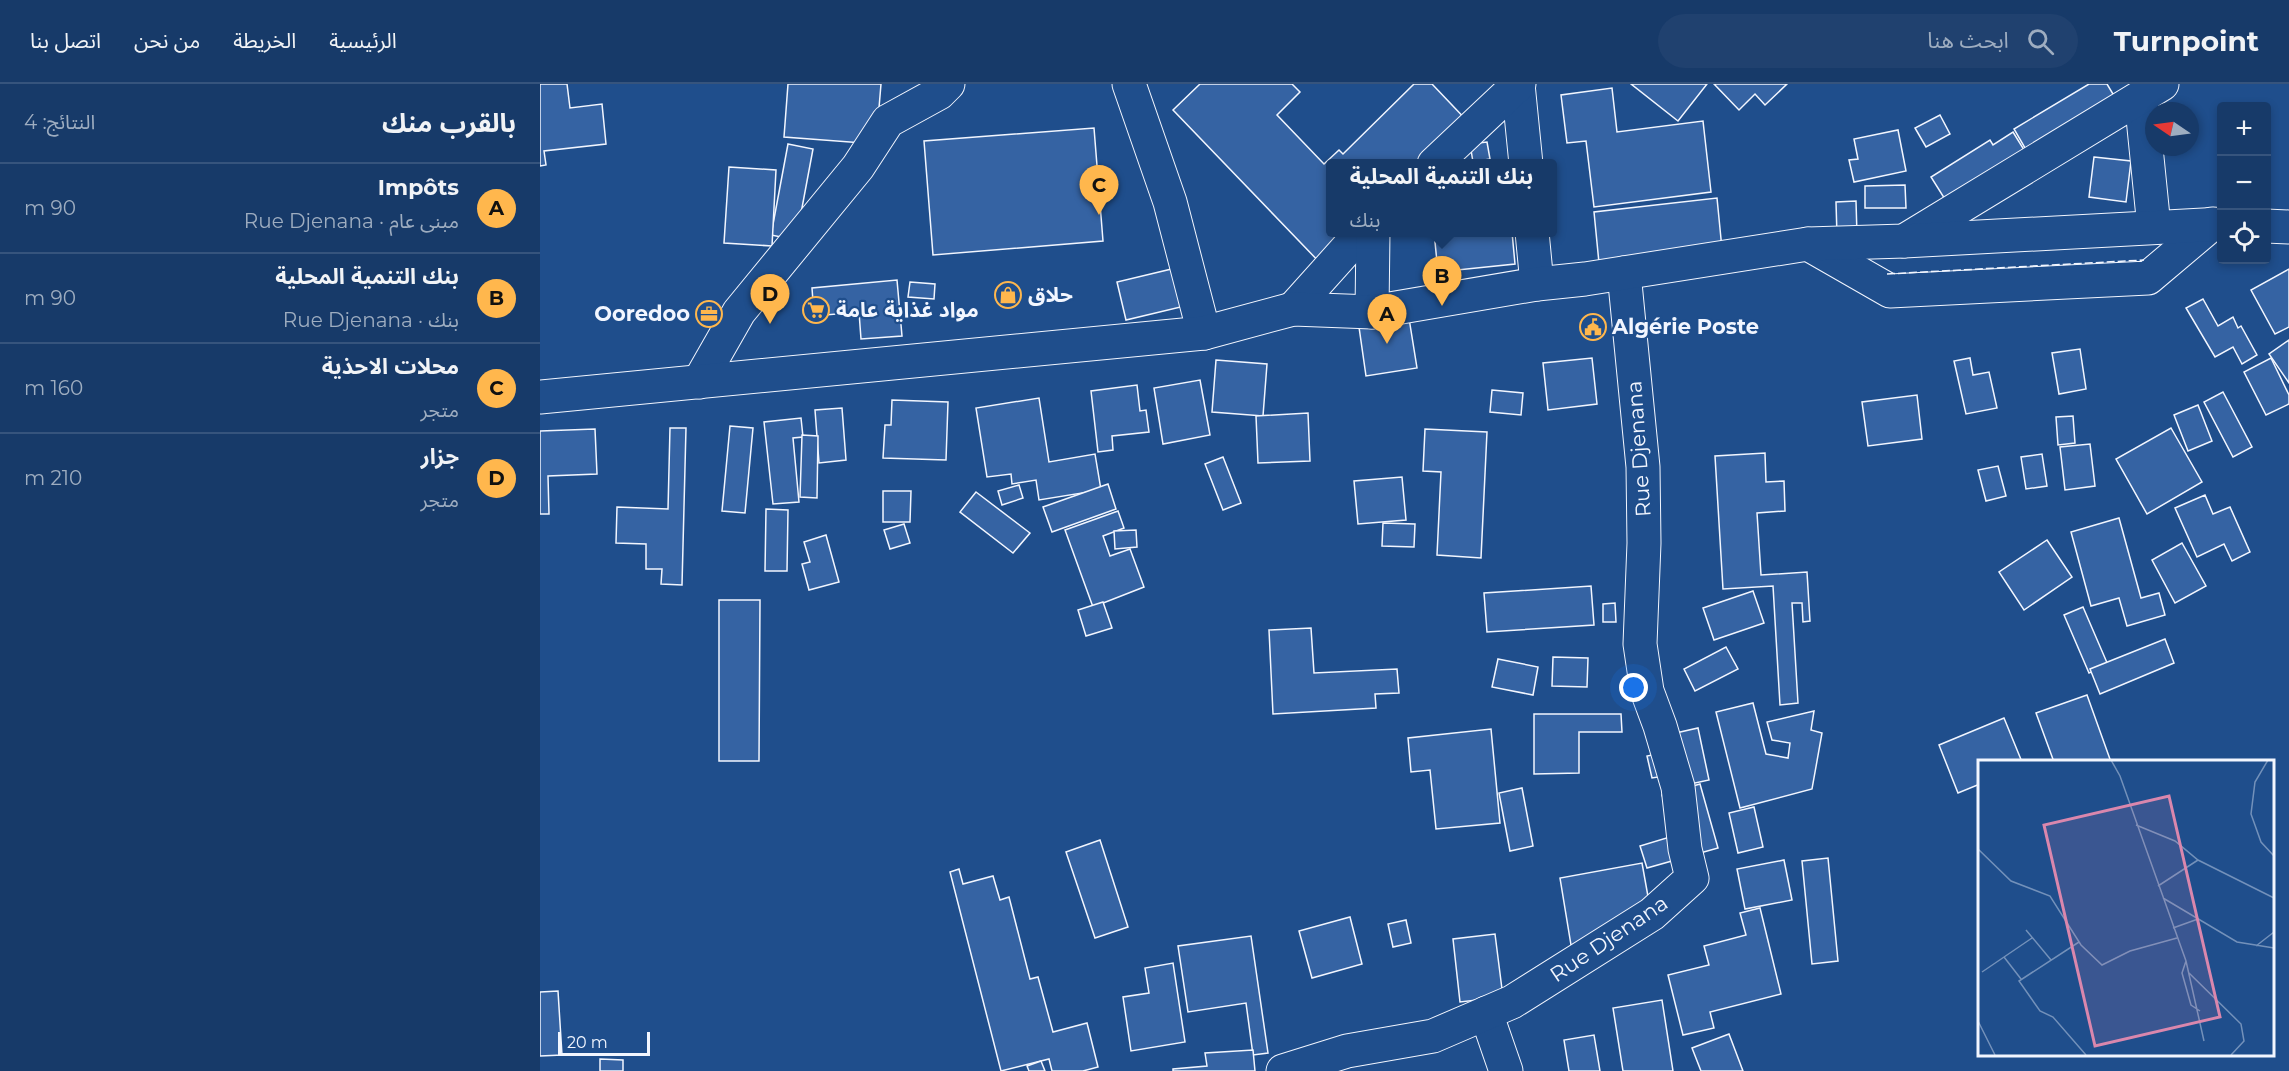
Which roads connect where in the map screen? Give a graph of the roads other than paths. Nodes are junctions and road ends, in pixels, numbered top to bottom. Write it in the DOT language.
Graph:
graph roads {
  1 [pos="948,84"];
  2 [pos="1129,84"];
  3 [pos="1519,84"];
  4 [pos="2151,91"];
  5 [pos="1439,159"];
  6 [pos="1526,159"];
  7 [pos="2217,224"];
  8 [pos="2271,226"];
  9 [pos="2154,227"];
  10 [pos="2289,227"];
  11 [pos="1358,237"];
  12 [pos="1373,237"];
  13 [pos="1532,237"];
  14 [pos="1904,241"];
  15 [pos="1808,244"];
  16 [pos="1624,273"];
  17 [pos="1537,284"];
  18 [pos="1293,309"];
  19 [pos="1372,312"];
  20 [pos="1204,333"];
  21 [pos="699,382"];
  22 [pos="540,397"];
  23 [pos="1486,1013"];
  24 [pos="1283,1071"];
  25 [pos="1506,1071"];
  1 -- 21 [label="street"];
  2 -- 20 [label="street"];
  3 -- 5 [label="street"];
  3 -- 6 [label="street"];
  4 -- 9 [label="street"];
  4 -- 14 [label="street"];
  7 -- 9 [label="street"];
  7 -- 15 [label="street"];
  8 -- 10 [label="street"];
  9 -- 14 [label="street"];
  11 -- 18 [label="street"];
  12 -- 19 [label="street"];
  13 -- 17 [label="street"];
  14 -- 15 [label="street"];
  15 -- 16 [label="street"];
  16 -- 17 [label="street"];
  16 -- 23 [label="street, Rue Djenana"];
  17 -- 19 [label="street"];
  18 -- 19 [label="street"];
  18 -- 20 [label="street"];
  20 -- 21 [label="street"];
  21 -- 22 [label="street"];
  23 -- 24 [label="street, Rue Djenana"];
  23 -- 25 [label="street"];
}
